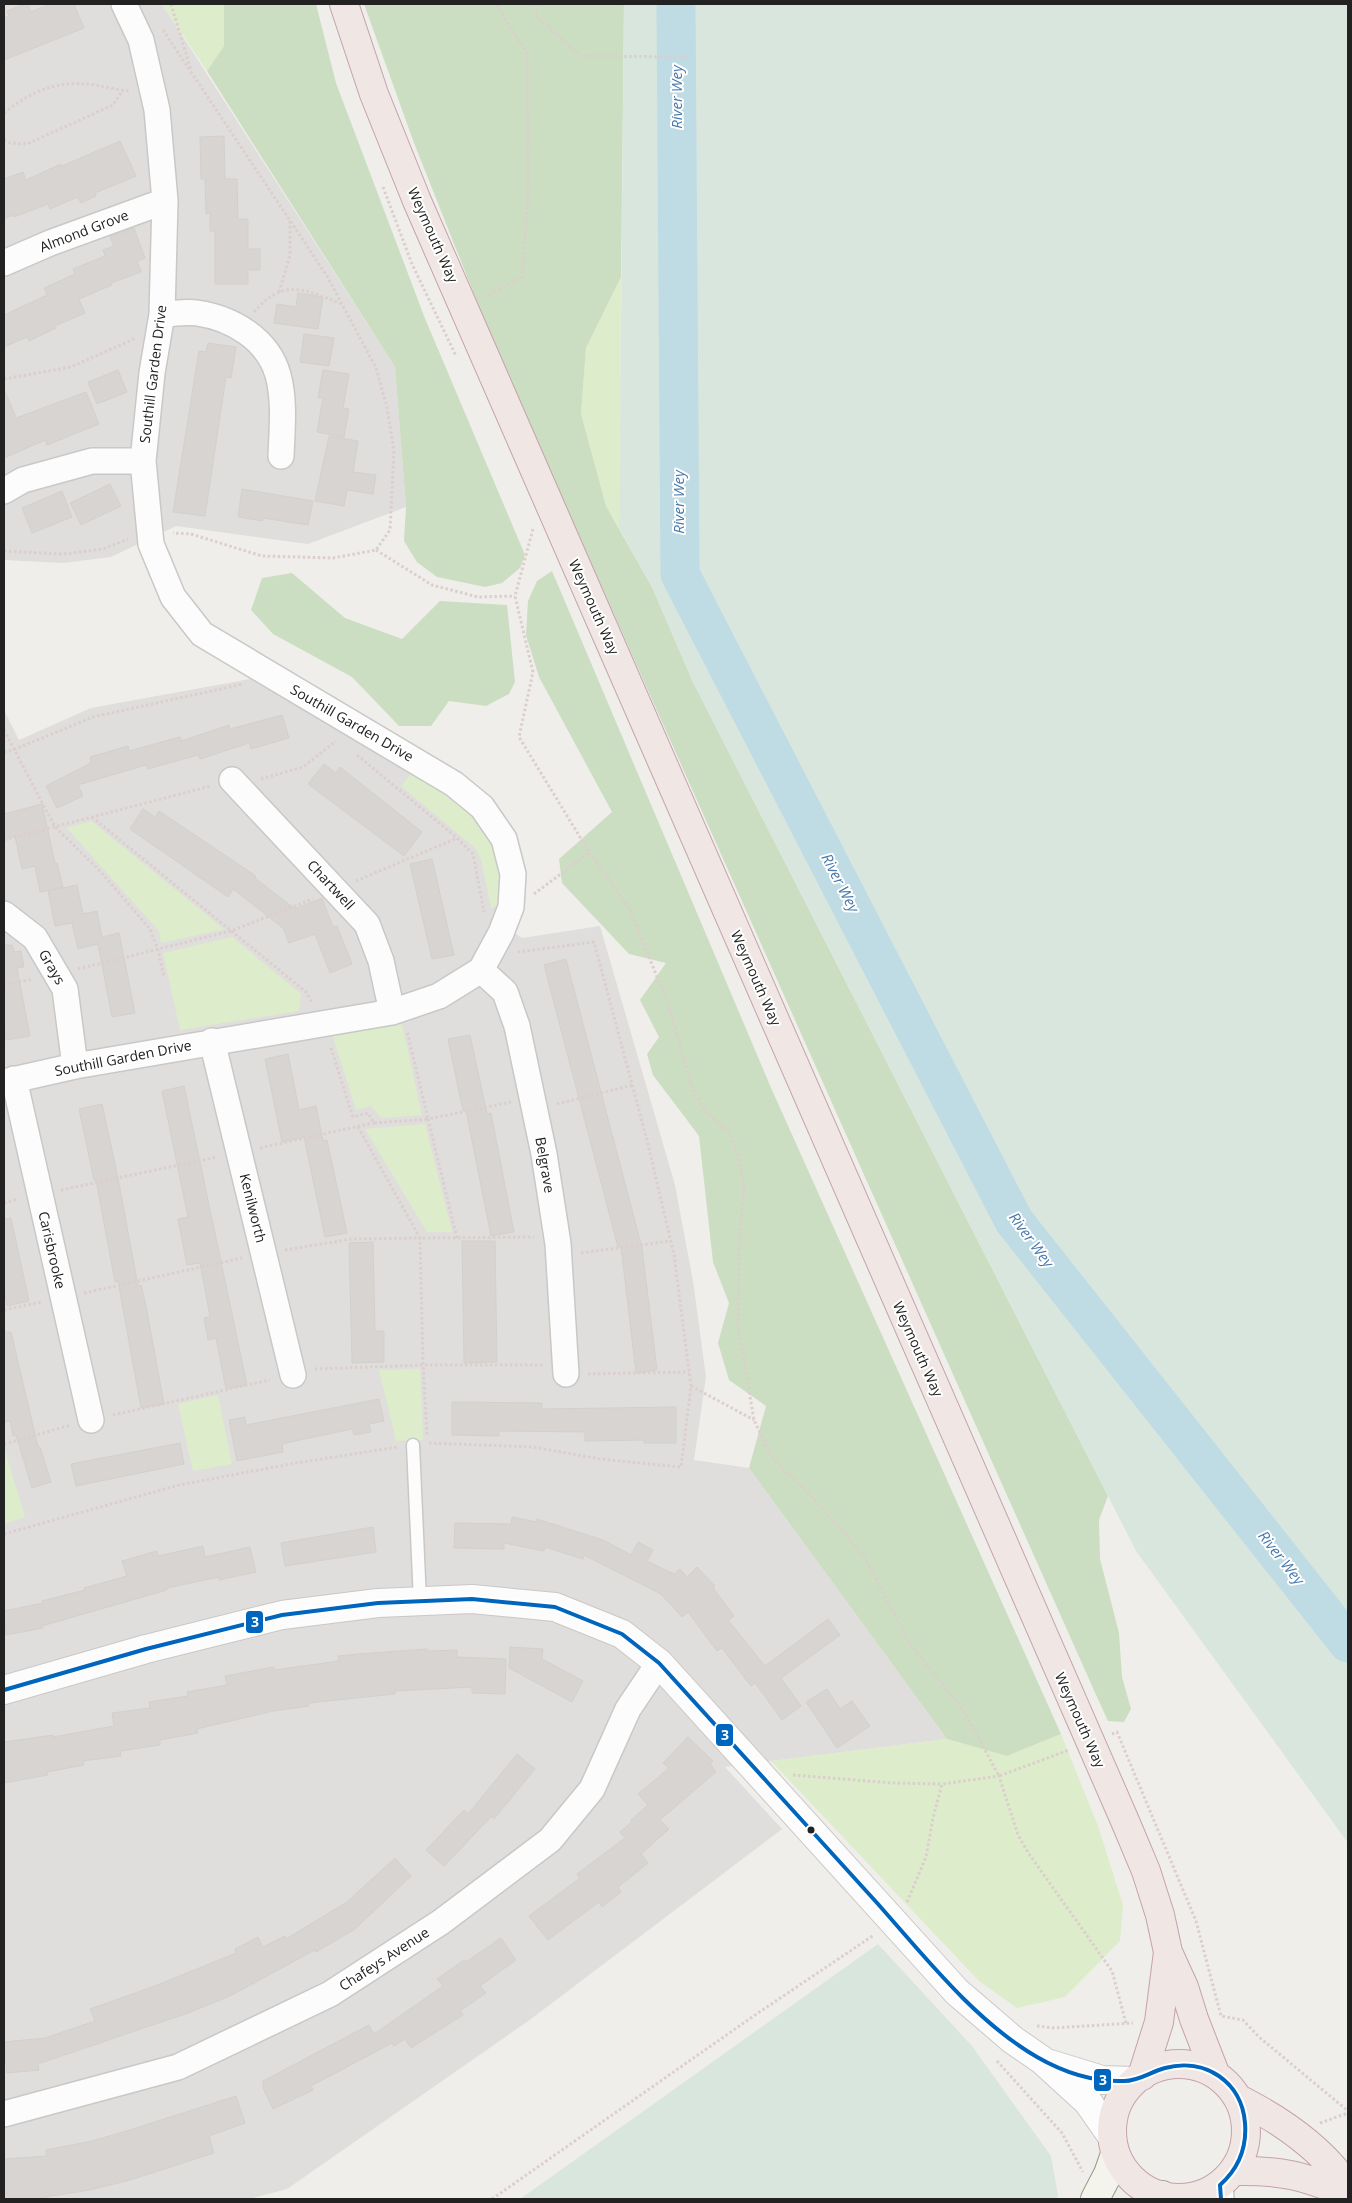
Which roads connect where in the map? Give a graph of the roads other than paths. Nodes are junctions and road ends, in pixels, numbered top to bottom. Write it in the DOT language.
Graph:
graph roads {
  1 [pos="124,4"];
  2 [pos="344,4"];
  3 [pos="165,201"];
  4 [pos="4,263"];
  5 [pos="160,326"];
  6 [pos="281,456"];
  7 [pos="142,461"];
  8 [pos="4,491"];
  9 [pos="235,783"];
  10 [pos="4,914"];
  11 [pos="487,976"];
  12 [pos="397,1010"];
  13 [pos="212,1041"];
  14 [pos="75,1066"];
  15 [pos="9,1081"];
  16 [pos="566,1374"];
  17 [pos="293,1375"];
  18 [pos="91,1420"];
  19 [pos="413,1445"];
  20 [pos="420,1601"];
  21 [pos="660,1664"];
  22 [pos="4,1690"];
  23 [pos="1168,1952"];
  24 [pos="1042,2060"];
  25 [pos="1216,2073"];
  26 [pos="1138,2078"];
  27 [pos="1241,2100"];
  28 [pos="4,2114"];
  29 [pos="1113,2144"];
  30 [pos="1225,2185"];
  31 [pos="1348,2187"];
  32 [pos="1348,2194"];
  33 [pos="1168,2198"];
  34 [pos="1095,2199"];
  1 -- 3 [label="street, Southill Garden Drive"];
  2 -- 23 [label="highway, Weymouth Way"];
  3 -- 4 [label="street, Almond Grove"];
  3 -- 5 [label="street, Southill Garden Drive"];
  5 -- 6 [label="street"];
  5 -- 7 [label="street, Southill Garden Drive"];
  7 -- 8 [label="street"];
  7 -- 11 [label="street, Southill Garden Drive"];
  9 -- 12 [label="street, Chartwell"];
  10 -- 14 [label="street, Grays"];
  11 -- 12 [label="street, Southill Garden Drive"];
  11 -- 16 [label="street, Belgrave"];
  12 -- 13 [label="street, Southill Garden Drive"];
  13 -- 14 [label="street, Southill Garden Drive"];
  13 -- 17 [label="street, Kenilworth"];
  14 -- 15 [label="street, Southill Garden Drive"];
  15 -- 18 [label="street, Carisbrooke"];
  19 -- 20 [label="lane"];
  20 -- 21 [label="street"];
  20 -- 22 [label="street"];
  21 -- 24 [label="street"];
  21 -- 28 [label="street, Chafeys Avenue"];
  23 -- 25 [label="highway, Weymouth Way"];
  23 -- 26 [label="highway, Weymouth Way"];
  24 -- 26 [label="street"];
  24 -- 29 [label="street"];
  25 -- 26 [label="highway"];
  25 -- 27 [label="highway"];
  26 -- 29 [label="highway"];
  27 -- 30 [label="highway"];
  27 -- 31 [label="highway"];
  29 -- 33 [label="highway"];
  29 -- 34 [label="main road"];
  30 -- 32 [label="highway"];
  30 -- 33 [label="highway"];
}
